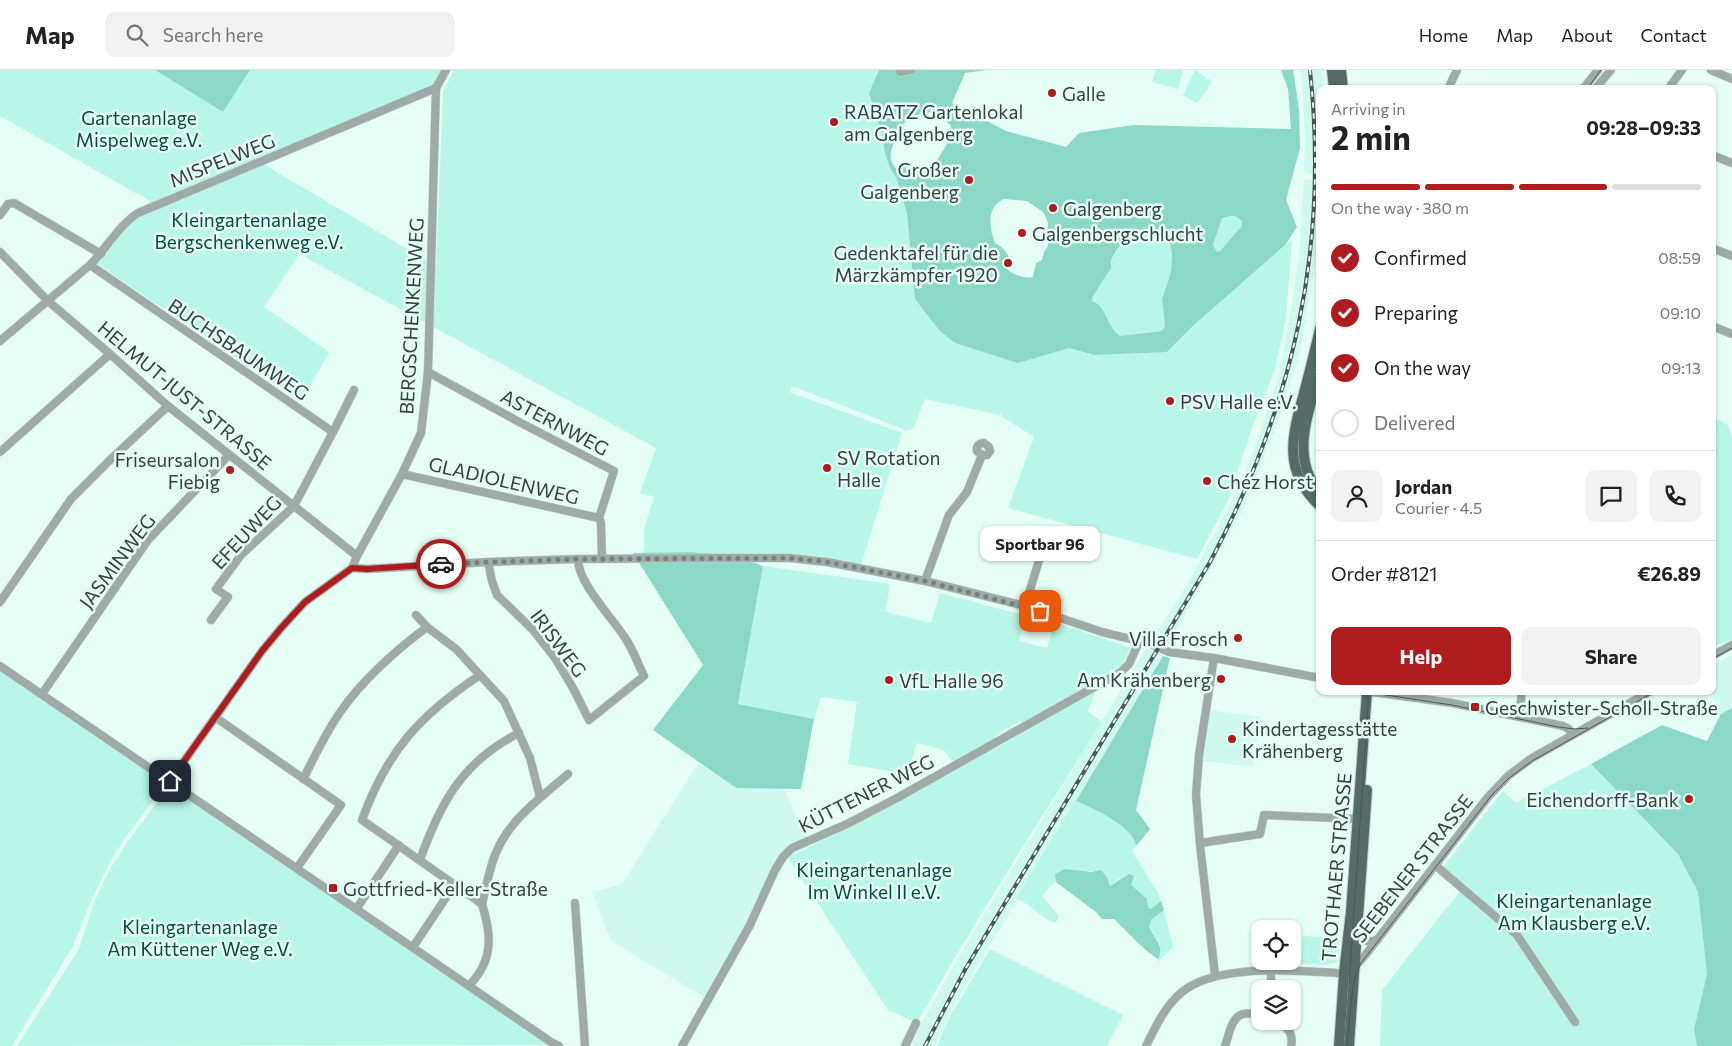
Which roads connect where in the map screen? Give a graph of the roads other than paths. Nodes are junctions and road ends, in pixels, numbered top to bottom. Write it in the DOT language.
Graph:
graph roads {
  1 [pos="446,70"];
  2 [pos="911,70"];
  3 [pos="1332,70"];
  4 [pos="1341,70"];
  5 [pos="1457,70"];
  6 [pos="1598,70"];
  7 [pos="1611,70"];
  8 [pos="1682,70"];
  9 [pos="1711,70"];
  10 [pos="900,72"];
  11 [pos="1732,79"];
  12 [pos="1334,85"];
  13 [pos="1343,85"];
  14 [pos="1450,85"];
  15 [pos="1586,85"];
  16 [pos="1598,85"];
  17 [pos="1671,85"];
  18 [pos="436,88"];
  19 [pos="1716,157"];
  20 [pos="1732,164"];
  21 [pos="0,215"];
  22 [pos="1716,250"];
  23 [pos="0,252"];
  24 [pos="101,254"];
  25 [pos="1732,256"];
  26 [pos="90,265"];
  27 [pos="48,301"];
  28 [pos="1716,328"];
  29 [pos="1732,334"];
  30 [pos="0,341"];
  31 [pos="1316,344"];
  32 [pos="110,354"];
  33 [pos="428,372"];
  34 [pos="1316,386"];
  35 [pos="354,390"];
  36 [pos="168,406"];
  37 [pos="333,432"];
  38 [pos="0,452"];
  39 [pos="228,455"];
  40 [pos="982,455"];
  41 [pos="402,474"];
  42 [pos="1316,486"];
  43 [pos="1316,501"];
  44 [pos="294,506"];
  45 [pos="599,518"];
  46 [pos="1045,541"];
  47 [pos="357,556"];
  48 [pos="578,559"];
  49 [pos="602,559"];
  50 [pos="488,562"];
  51 [pos="352,568"];
  52 [pos="925,581"];
  53 [pos="0,602"];
  54 [pos="1025,606"];
  55 [pos="416,614"];
  56 [pos="211,620"];
  57 [pos="427,627"];
  58 [pos="1139,642"];
  59 [pos="1732,645"];
  60 [pos="1716,654"];
  61 [pos="1214,658"];
  62 [pos="0,666"];
  63 [pos="480,675"];
  64 [pos="1316,677"];
  65 [pos="42,694"];
  66 [pos="1367,695"];
  67 [pos="1373,695"];
  68 [pos="1393,695"];
  69 [pos="1522,695"];
  70 [pos="1644,695"];
  71 [pos="1519,717"];
  72 [pos="214,718"];
  73 [pos="519,733"];
  74 [pos="1572,736"];
  75 [pos="568,774"];
  76 [pos="303,779"];
  77 [pos="170,781"];
  78 [pos="540,797"];
  79 [pos="1358,819"];
  80 [pos="1200,843"];
  81 [pos="399,845"];
  82 [pos="420,860"];
  83 [pos="1435,865"];
  84 [pos="297,868"];
  85 [pos="455,884"];
  86 [pos="575,903"];
  87 [pos="482,904"];
  88 [pos="357,908"];
  89 [pos="1357,932"];
  90 [pos="1378,939"];
  91 [pos="413,947"];
  92 [pos="1355,966"];
  93 [pos="1272,971"];
  94 [pos="1344,973"];
  95 [pos="1215,975"];
  96 [pos="1272,980"];
  97 [pos="469,986"];
  98 [pos="1251,1014"];
  99 [pos="1574,1022"];
  100 [pos="916,1023"];
  101 [pos="1289,1030"];
  102 [pos="555,1045"];
  103 [pos="584,1046"];
  104 [pos="682,1046"];
  105 [pos="906,1046"];
  106 [pos="1146,1046"];
  107 [pos="1225,1046"];
  108 [pos="1291,1046"];
  109 [pos="1339,1046"];
  110 [pos="1349,1046"];
  1 -- 18 [label="street, BERGSCHENKENWEG"];
  2 -- 10 [label="street"];
  3 -- 12 [label="main road"];
  4 -- 13 [label="main road"];
  5 -- 14 [label="street"];
  6 -- 15 [label="street"];
  7 -- 16 [label="street"];
  8 -- 17 [label="street"];
  9 -- 11 [label="street"];
  18 -- 24 [label="street, MISPELWEG"];
  18 -- 33 [label="street, BERGSCHENKENWEG"];
  19 -- 20 [label="street"];
  21 -- 24 [label="street"];
  22 -- 25 [label="street"];
  23 -- 27 [label="street, HELMUT-JUST-STRASSE"];
  24 -- 26 [label="street, MISPELWEG"];
  26 -- 27 [label="street, MISPELWEG"];
  26 -- 37 [label="street, BUCHSBAUMWEG"];
  27 -- 30 [label="street, MISPELWEG"];
  27 -- 32 [label="street, HELMUT-JUST-STRASSE"];
  28 -- 29 [label="street"];
  31 -- 43 [label="main road"];
  32 -- 36 [label="street, HELMUT-JUST-STRASSE"];
  32 -- 38 [label="street"];
  33 -- 41 [label="street, BERGSCHENKENWEG"];
  33 -- 45 [label="street, ASTERNWEG"];
  34 -- 42 [label="main road"];
  35 -- 37 [label="street"];
  36 -- 39 [label="street, HELMUT-JUST-STRASSE"];
  36 -- 53 [label="street"];
  37 -- 44 [label="street, EFEUWEG"];
  39 -- 44 [label="street, HELMUT-JUST-STRASSE"];
  39 -- 65 [label="street, JASMINWEG"];
  40 -- 52 [label="street"];
  41 -- 45 [label="street, GLADIOLENWEG"];
  41 -- 47 [label="street, BERGSCHENKENWEG"];
  44 -- 47 [label="street, HELMUT-JUST-STRASSE"];
  44 -- 56 [label="street, EFEUWEG"];
  45 -- 49 [label="street, ASTERNWEG"];
  46 -- 54 [label="street"];
  47 -- 51 [label="street, BERGSCHENKENWEG"];
  48 -- 49 [label="street"];
  48 -- 50 [label="street"];
  48 -- 50 [label="street, IRISWEG"];
  49 -- 52 [label="street"];
  50 -- 51 [label="street"];
  51 -- 72 [label="street"];
  52 -- 54 [label="street"];
  54 -- 58 [label="street"];
  55 -- 57 [label="street"];
  57 -- 63 [label="street"];
  57 -- 76 [label="street"];
  58 -- 61 [label="street"];
  58 -- 104 [label="street, KÜTTENER WEG"];
  59 -- 60 [label="street"];
  61 -- 64 [label="street"];
  61 -- 80 [label="street"];
  62 -- 65 [label="street"];
  63 -- 73 [label="street"];
  63 -- 81 [label="street"];
  65 -- 77 [label="street"];
  66 -- 79 [label="main road, TROTHAER STRASSE"];
  67 -- 89 [label="main road, TROTHAER STRASSE"];
  68 -- 71 [label="street"];
  69 -- 71 [label="street"];
  70 -- 74 [label="street, SEEBENER STRASSE"];
  71 -- 74 [label="street"];
  72 -- 76 [label="street"];
  72 -- 77 [label="street"];
  73 -- 78 [label="street"];
  73 -- 82 [label="street"];
  74 -- 83 [label="street, SEEBENER STRASSE"];
  75 -- 78 [label="street"];
  76 -- 84 [label="street"];
  77 -- 84 [label="street"];
  78 -- 87 [label="street"];
  79 -- 80 [label="street"];
  79 -- 94 [label="main road, TROTHAER STRASSE"];
  80 -- 95 [label="street"];
  81 -- 82 [label="street"];
  81 -- 88 [label="street"];
  82 -- 85 [label="street"];
  83 -- 90 [label="street, SEEBENER STRASSE"];
  83 -- 99 [label="street"];
  84 -- 88 [label="street"];
  85 -- 87 [label="street"];
  85 -- 91 [label="street"];
  86 -- 103 [label="street"];
  87 -- 97 [label="street"];
  88 -- 91 [label="street"];
  89 -- 90 [label="street"];
  89 -- 92 [label="main road, TROTHAER STRASSE"];
  90 -- 92 [label="street, SEEBENER STRASSE"];
  91 -- 97 [label="street"];
  92 -- 94 [label="street, SEEBENER STRASSE"];
  92 -- 110 [label="main road, TROTHAER STRASSE"];
  93 -- 94 [label="street"];
  93 -- 95 [label="street"];
  93 -- 96 [label="street"];
  94 -- 109 [label="main road, TROTHAER STRASSE"];
  95 -- 106 [label="street"];
  97 -- 102 [label="street"];
  98 -- 107 [label="street"];
  100 -- 105 [label="street"];
  101 -- 108 [label="street"];
}
